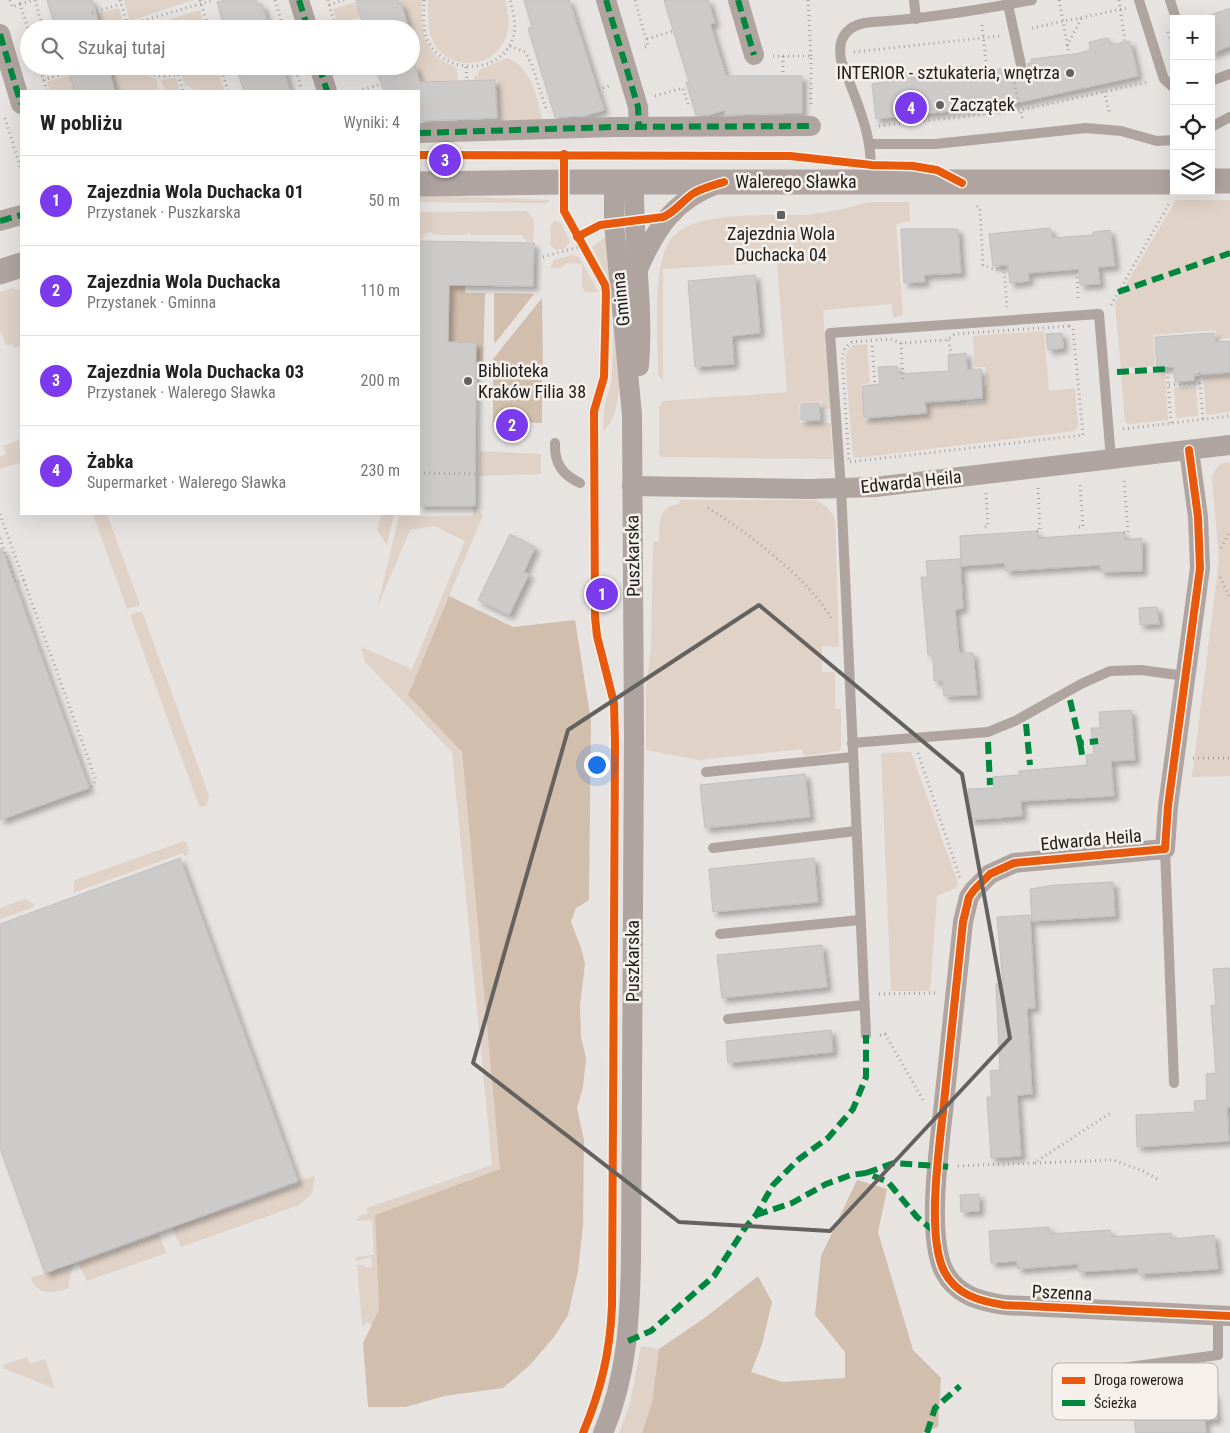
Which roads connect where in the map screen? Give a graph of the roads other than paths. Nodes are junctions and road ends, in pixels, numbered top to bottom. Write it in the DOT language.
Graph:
graph roads {
  1 [pos="299,0"];
  2 [pos="606,0"];
  3 [pos="738,0"];
  4 [pos="914,0"];
  5 [pos="1032,0"];
  6 [pos="1170,0"];
  7 [pos="1007,2"];
  8 [pos="1140,2"];
  9 [pos="1175,15"];
  10 [pos="916,19"];
  11 [pos="305,20"];
  12 [pos="0,34"];
  13 [pos="754,55"];
  14 [pos="1021,65"];
  15 [pos="1230,74"];
  16 [pos="322,75"];
  17 [pos="1215,80"];
  18 [pos="1170,84"];
  19 [pos="327,90"];
  20 [pos="12,107"];
  21 [pos="1230,117"];
  22 [pos="1215,125"];
  23 [pos="811,126"];
  24 [pos="639,127"];
  25 [pos="420,133"];
  26 [pos="1170,140"];
  27 [pos="870,144"];
  28 [pos="1230,181"];
  29 [pos="724,182"];
  30 [pos="1215,182"];
  31 [pos="624,183"];
  32 [pos="869,183"];
  33 [pos="420,184"];
  34 [pos="1170,189"];
  35 [pos="20,215"];
  36 [pos="0,222"];
  37 [pos="20,265"];
  38 [pos="639,267"];
  39 [pos="0,272"];
  40 [pos="632,415"];
  41 [pos="554,443"];
  42 [pos="1230,445"];
  43 [pos="1190,450"];
  44 [pos="1117,465"];
  45 [pos="580,484"];
  46 [pos="632,486"];
  47 [pos="841,488"];
  48 [pos="1185,676"];
  49 [pos="852,743"];
  50 [pos="853,757"];
  51 [pos="706,772"];
  52 [pos="856,831"];
  53 [pos="713,848"];
  54 [pos="1165,849"];
  55 [pos="860,920"];
  56 [pos="720,934"];
  57 [pos="864,1005"];
  58 [pos="728,1019"];
  59 [pos="866,1036"];
  60 [pos="1174,1083"];
  61 [pos="936,1233"];
  62 [pos="1224,1316"];
  63 [pos="1163,1363"];
  64 [pos="603,1433"];
  1 -- 11 [label="street"];
  2 -- 24 [label="street"];
  3 -- 13 [label="street"];
  4 -- 10 [label="lane"];
  5 -- 7 [label="lane"];
  6 -- 9 [label="lane"];
  7 -- 10 [label="lane"];
  7 -- 14 [label="lane"];
  8 -- 18 [label="lane"];
  10 -- 27 [label="lane"];
  12 -- 20 [label="street"];
  15 -- 17 [label="lane"];
  16 -- 19 [label="street"];
  21 -- 22 [label="lane"];
  23 -- 24 [label="street"];
  24 -- 25 [label="street"];
  26 -- 27 [label="lane"];
  27 -- 32 [label="lane"];
  28 -- 30 [label="street"];
  29 -- 31 [label="street, Walerego Sławka"];
  29 -- 32 [label="street, Walerego Sławka"];
  29 -- 38 [label="street, Gminna"];
  31 -- 33 [label="street, Walerego Sławka"];
  31 -- 38 [label="street, Gminna"];
  31 -- 40 [label="street, Gminna"];
  32 -- 34 [label="street, Walerego Sławka"];
  35 -- 36 [label="street"];
  37 -- 39 [label="street"];
  38 -- 40 [label="street, Gminna"];
  40 -- 46 [label="street, Gminna"];
  41 -- 45 [label="lane"];
  42 -- 43 [label="street, Edwarda Heila"];
  43 -- 44 [label="street, Edwarda Heila"];
  43 -- 48 [label="street, Edwarda Heila"];
  44 -- 47 [label="street, Edwarda Heila"];
  44 -- 47 [label="lane"];
  46 -- 47 [label="street, Edwarda Heila"];
  46 -- 64 [label="street, Puszkarska"];
  47 -- 49 [label="lane"];
  48 -- 49 [label="lane"];
  48 -- 54 [label="street, Edwarda Heila"];
  49 -- 50 [label="lane"];
  50 -- 51 [label="lane"];
  50 -- 52 [label="lane"];
  52 -- 53 [label="lane"];
  52 -- 55 [label="lane"];
  54 -- 60 [label="lane"];
  54 -- 61 [label="street, Edwarda Heila"];
  55 -- 56 [label="lane"];
  55 -- 57 [label="lane"];
  57 -- 58 [label="lane"];
  57 -- 59 [label="lane"];
  61 -- 62 [label="street, Pszenna"];
  62 -- 63 [label="lane"];
}
